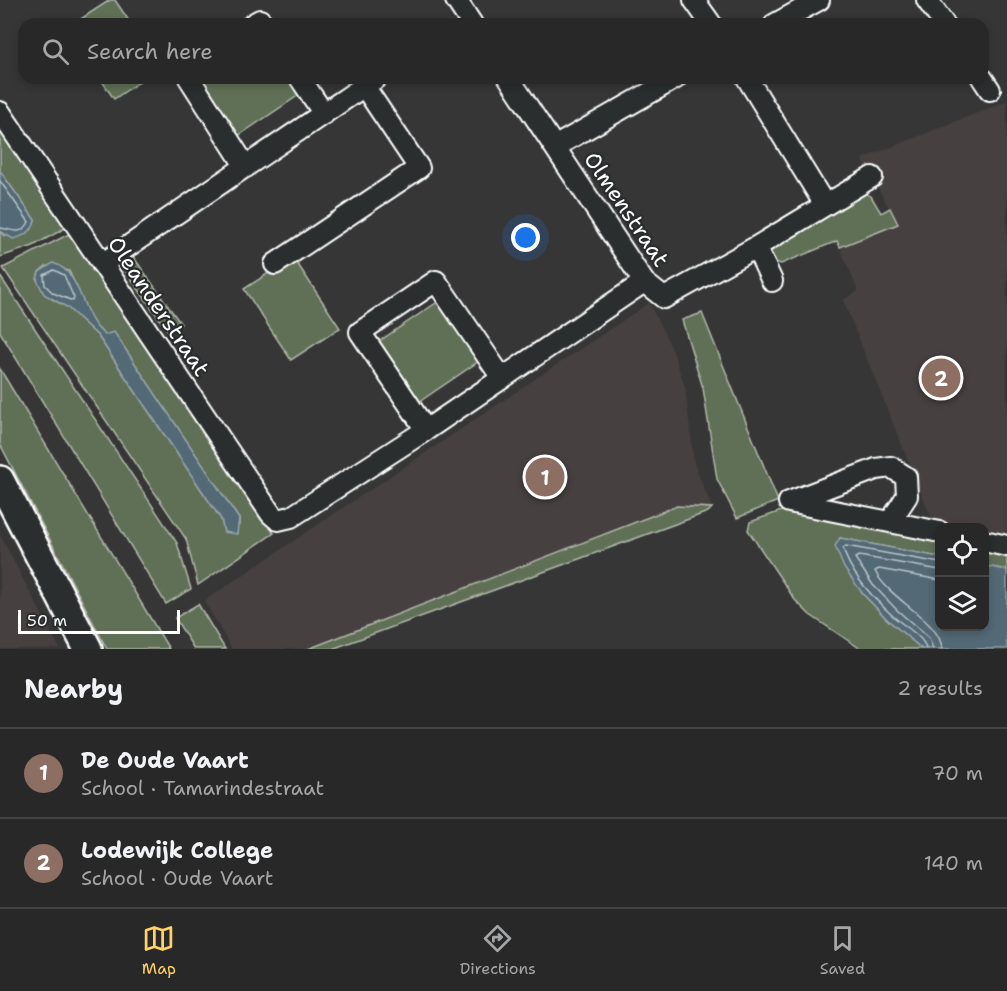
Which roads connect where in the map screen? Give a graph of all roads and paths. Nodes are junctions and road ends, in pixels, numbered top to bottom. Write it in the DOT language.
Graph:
graph roads {
  1 [pos="694,0"];
  2 [pos="819,0"];
  3 [pos="927,0"];
  4 [pos="707,18"];
  5 [pos="786,18"];
  6 [pos="940,18"];
  7 [pos="193,84"];
  8 [pos="304,84"];
  9 [pos="367,84"];
  10 [pos="371,84"];
  11 [pos="513,84"];
  12 [pos="665,84"];
  13 [pos="751,84"];
  14 [pos="0,112"];
  15 [pos="324,114"];
  16 [pos="556,146"];
  17 [pos="246,167"];
  18 [pos="872,177"];
  19 [pos="825,205"];
  20 [pos="756,247"];
  21 [pos="102,264"];
  22 [pos="275,264"];
  23 [pos="772,281"];
  24 [pos="644,282"];
  25 [pos="502,378"];
  26 [pos="426,430"];
  27 [pos="0,480"];
  28 [pos="890,522"];
  29 [pos="935,531"];
  30 [pos="989,543"];
  31 [pos="1007,546"];
  32 [pos="88,649"];
  1 -- 4 [label="street"];
  2 -- 5 [label="street"];
  3 -- 6 [label="street"];
  7 -- 17 [label="street"];
  8 -- 15 [label="street"];
  9 -- 15 [label="street"];
  10 -- 22 [label="street"];
  11 -- 16 [label="street, Olmenstraat"];
  12 -- 16 [label="street"];
  13 -- 19 [label="street"];
  14 -- 21 [label="street, Oleanderstraat"];
  15 -- 17 [label="street"];
  16 -- 24 [label="street, Olmenstraat"];
  17 -- 21 [label="street"];
  18 -- 19 [label="street, Olmenstraat"];
  19 -- 20 [label="street, Olmenstraat"];
  20 -- 23 [label="street"];
  20 -- 24 [label="street, Olmenstraat"];
  21 -- 26 [label="street, Oleanderstraat"];
  24 -- 25 [label="street"];
  25 -- 26 [label="street"];
  25 -- 26 [label="street"];
  27 -- 32 [label="main road"];
  28 -- 28 [label="street"];
  28 -- 29 [label="street"];
  30 -- 31 [label="street"];
}
